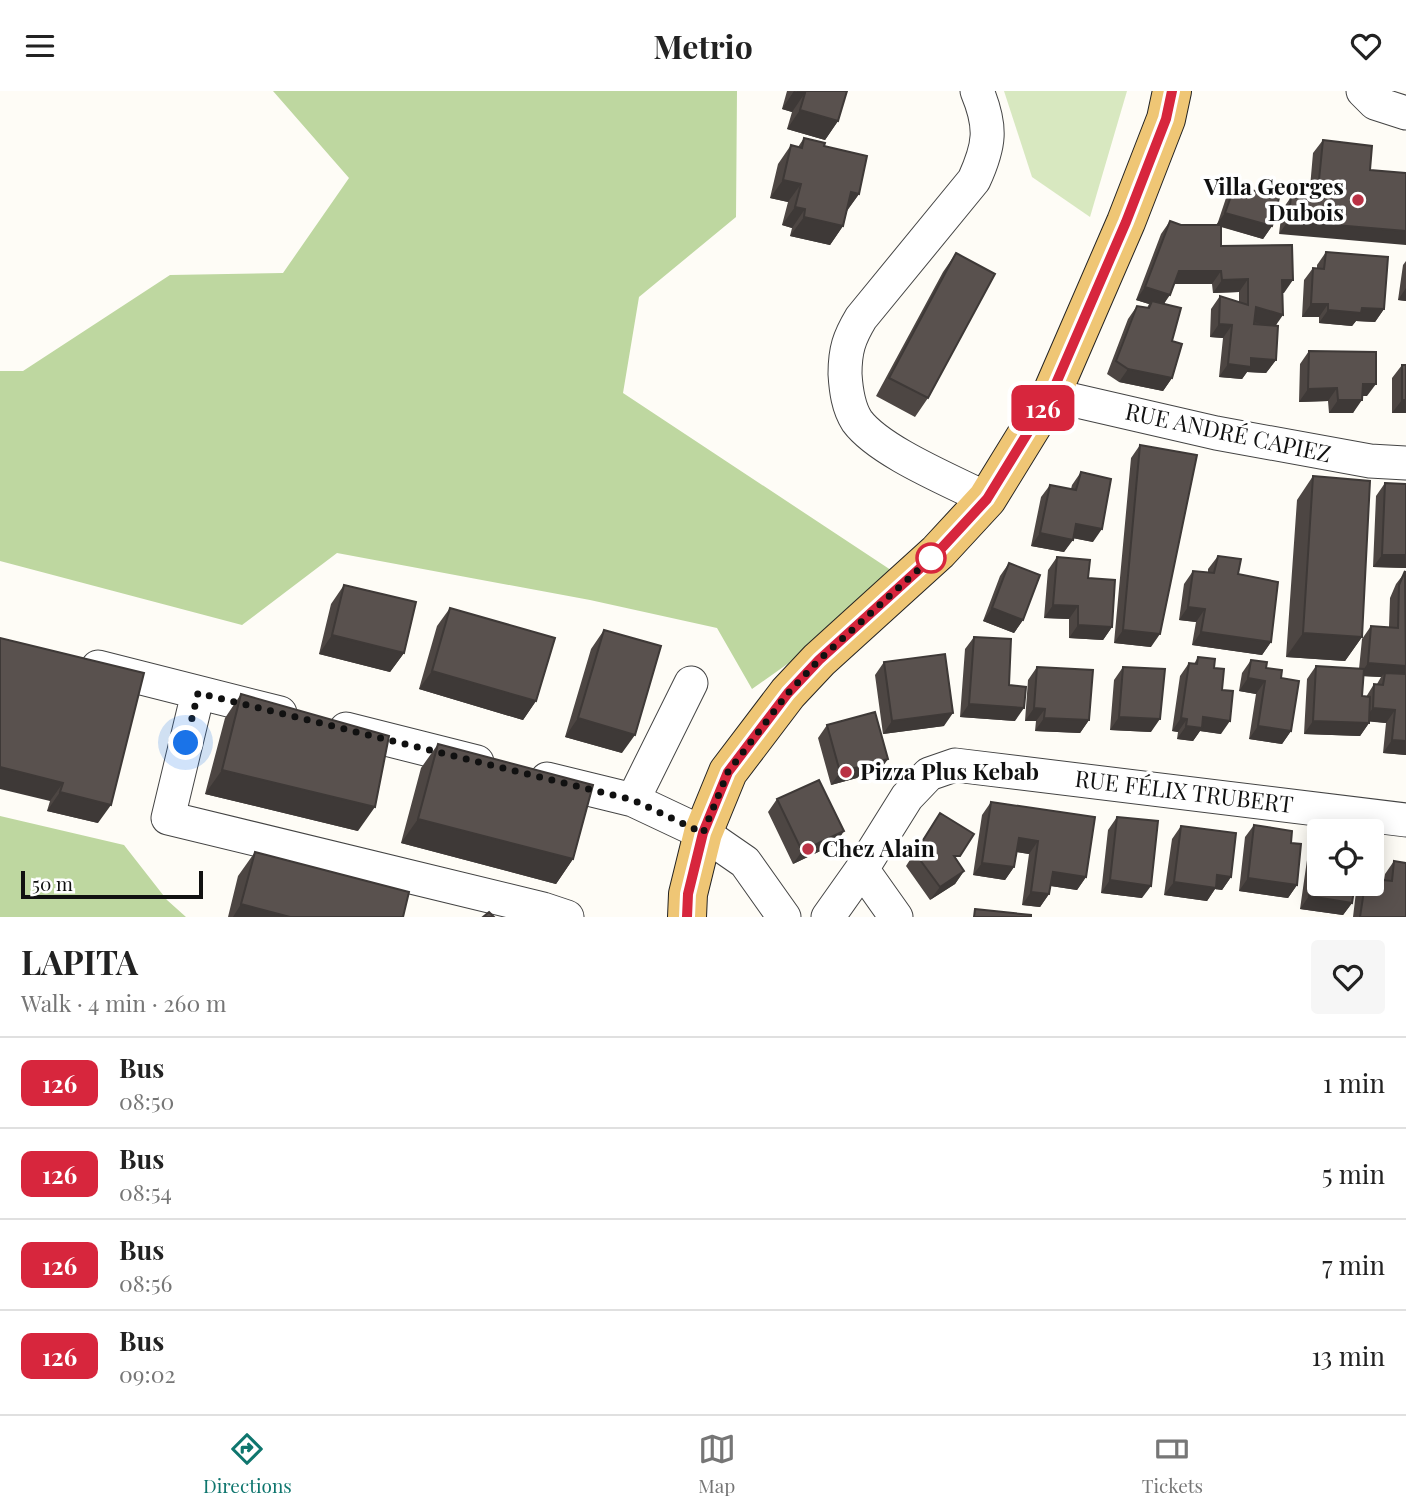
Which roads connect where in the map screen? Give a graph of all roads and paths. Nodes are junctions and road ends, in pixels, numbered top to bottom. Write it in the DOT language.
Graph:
graph roads {
  1 [pos="977,91"];
  2 [pos="1172,91"];
  3 [pos="1363,91"];
  4 [pos="1406,113"];
  5 [pos="1051,395"];
  6 [pos="1406,463"];
  7 [pos="987,499"];
  8 [pos="66,659"];
  9 [pos="691,683"];
  10 [pos="198,693"];
  11 [pos="633,800"];
  12 [pos="1406,820"];
  13 [pos="703,833"];
  14 [pos="862,869"];
  15 [pos="567,917"];
  16 [pos="687,917"];
  17 [pos="784,917"];
  18 [pos="828,917"];
  19 [pos="896,917"];
  1 -- 7 [label="street"];
  2 -- 5 [label="main road"];
  3 -- 4 [label="street"];
  5 -- 6 [label="street, RUE ANDRÉ CAPIEZ"];
  5 -- 7 [label="main road"];
  7 -- 13 [label="main road"];
  8 -- 10 [label="street"];
  9 -- 11 [label="street"];
  10 -- 11 [label="street"];
  10 -- 15 [label="street"];
  11 -- 13 [label="street"];
  12 -- 14 [label="street, RUE FÉLIX TRUBERT"];
  13 -- 16 [label="main road"];
  13 -- 17 [label="street"];
  14 -- 18 [label="street, RUE FÉLIX TRUBERT"];
  14 -- 19 [label="street"];
}
